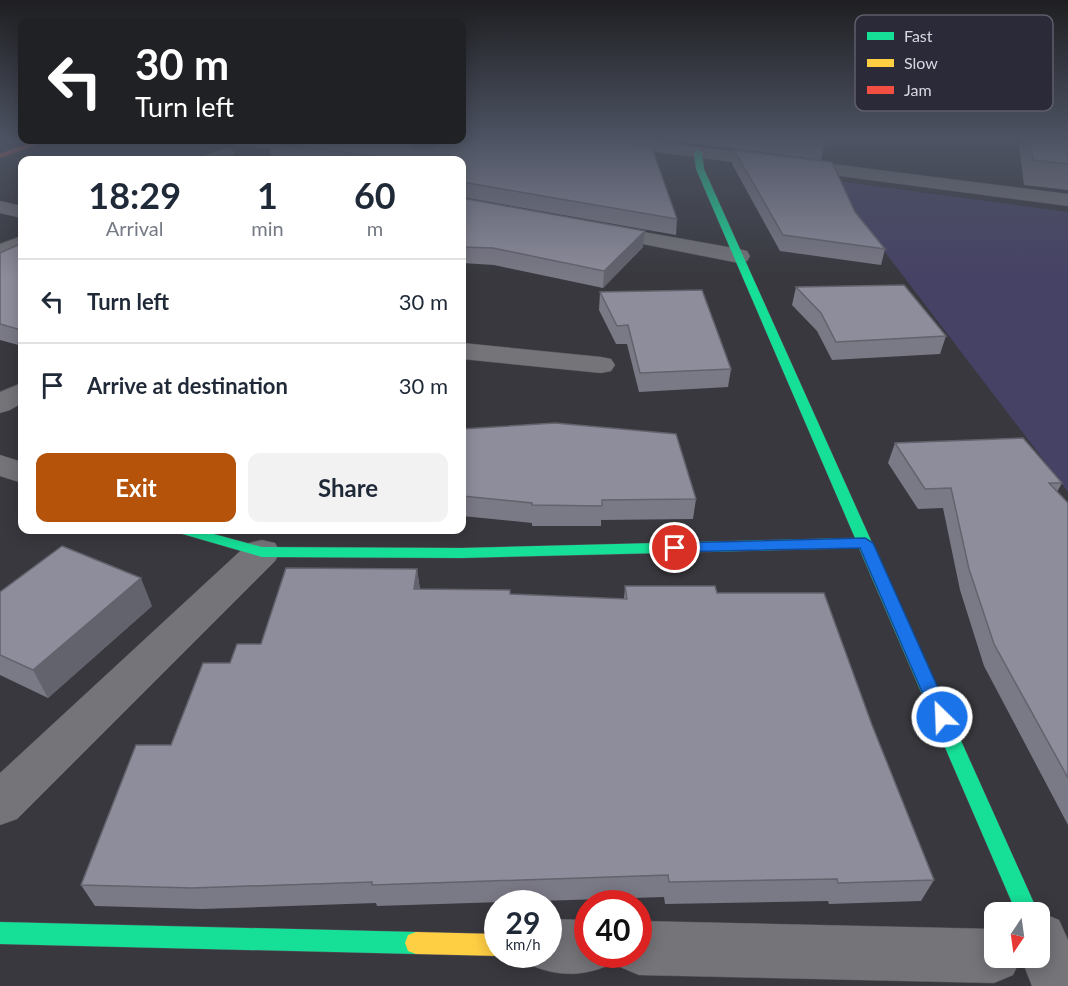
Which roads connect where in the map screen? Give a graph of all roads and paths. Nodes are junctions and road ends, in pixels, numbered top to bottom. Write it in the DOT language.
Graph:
graph roads {
  1 [pos="708,186"];
  2 [pos="960,186"];
  3 [pos="1068,200"];
  4 [pos="0,207"];
  5 [pos="18,212"];
  6 [pos="577,226"];
  7 [pos="18,244"];
  8 [pos="0,252"];
  9 [pos="739,256"];
  10 [pos="466,351"];
  11 [pos="601,365"];
  12 [pos="18,393"];
  13 [pos="0,404"];
  14 [pos="0,465"];
  15 [pos="18,472"];
  16 [pos="198,534"];
  17 [pos="865,543"];
  18 [pos="262,552"];
  19 [pos="0,804"];
  20 [pos="1021,902"];
  21 [pos="0,933"];
  22 [pos="484,945"];
  23 [pos="652,948"];
  24 [pos="984,956"];
  1 -- 9 [label="street"];
  2 -- 3 [label="street"];
  4 -- 5 [label="street"];
  6 -- 9 [label="street"];
  7 -- 8 [label="street"];
  9 -- 17 [label="street"];
  10 -- 11 [label="street"];
  12 -- 13 [label="street"];
  14 -- 15 [label="street"];
  16 -- 18 [label="street"];
  17 -- 18 [label="street"];
  17 -- 20 [label="street"];
  18 -- 19 [label="street"];
  21 -- 22 [label="street"];
  23 -- 24 [label="street"];
}
